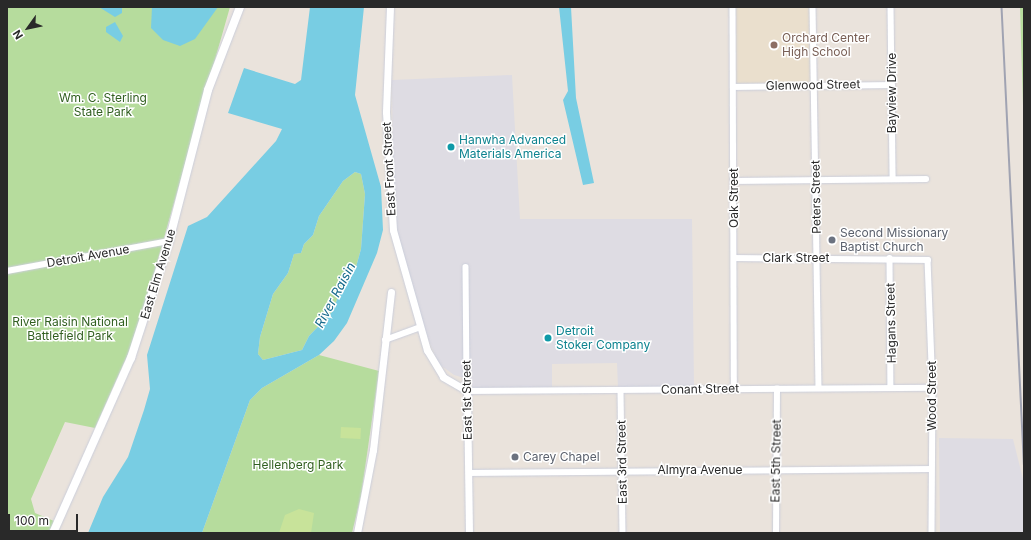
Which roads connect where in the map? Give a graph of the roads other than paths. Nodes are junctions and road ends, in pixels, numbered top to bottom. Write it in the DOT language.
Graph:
graph roads {
  1 [pos="240,7"];
  2 [pos="390,7"];
  3 [pos="733,7"];
  4 [pos="813,7"];
  5 [pos="892,7"];
  6 [pos="814,85"];
  7 [pos="892,85"];
  8 [pos="734,87"];
  9 [pos="893,178"];
  10 [pos="816,179"];
  11 [pos="926,179"];
  12 [pos="734,181"];
  13 [pos="169,241"];
  14 [pos="734,258"];
  15 [pos="817,258"];
  16 [pos="890,258"];
  17 [pos="928,260"];
  18 [pos="466,267"];
  19 [pos="7,271"];
  20 [pos="391,292"];
  21 [pos="418,328"];
  22 [pos="385,340"];
  23 [pos="819,387"];
  24 [pos="734,388"];
  25 [pos="891,388"];
  26 [pos="933,388"];
  27 [pos="777,389"];
  28 [pos="621,390"];
  29 [pos="467,391"];
  30 [pos="931,469"];
  31 [pos="776,470"];
  32 [pos="623,471"];
  33 [pos="469,473"];
  34 [pos="53,533"];
  35 [pos="357,533"];
  36 [pos="469,533"];
  37 [pos="623,533"];
  38 [pos="776,533"];
  39 [pos="932,533"];
  1 -- 13 [label="main road, East Elm Avenue"];
  2 -- 21 [label="street, East Front Street"];
  3 -- 8 [label="street, Oak Street"];
  4 -- 6 [label="street, Peters Street"];
  5 -- 7 [label="street, Bayview Drive"];
  6 -- 7 [label="street, Glenwood Street"];
  6 -- 8 [label="street, Glenwood Street"];
  6 -- 10 [label="street, Peters Street"];
  7 -- 9 [label="street, Bayview Drive"];
  8 -- 12 [label="street, Oak Street"];
  9 -- 10 [label="street"];
  9 -- 11 [label="street"];
  10 -- 12 [label="street"];
  10 -- 15 [label="street, Peters Street"];
  12 -- 14 [label="street, Oak Street"];
  13 -- 19 [label="street, Detroit Avenue"];
  13 -- 34 [label="main road, East Elm Avenue"];
  14 -- 15 [label="street, Clark Street"];
  14 -- 24 [label="street, Oak Street"];
  15 -- 16 [label="street, Clark Street"];
  15 -- 23 [label="street, Peters Street"];
  16 -- 17 [label="street, Clark Street"];
  16 -- 25 [label="street, Hagans Street"];
  17 -- 26 [label="street, Wood Street"];
  18 -- 29 [label="street, East 1st Street"];
  20 -- 22 [label="street"];
  21 -- 22 [label="street"];
  21 -- 29 [label="street, East Front Street"];
  22 -- 35 [label="street"];
  23 -- 25 [label="street, Conant Street"];
  23 -- 27 [label="street, Conant Street"];
  24 -- 27 [label="street, Conant Street"];
  24 -- 28 [label="street, Conant Street"];
  25 -- 26 [label="street, Conant Street"];
  26 -- 30 [label="street, Wood Street"];
  27 -- 31 [label="street, East 5th Street"];
  28 -- 29 [label="street, Conant Street"];
  28 -- 32 [label="street, East 3rd Street"];
  29 -- 33 [label="street, East 1st Street"];
  30 -- 31 [label="street, Almyra Avenue"];
  30 -- 39 [label="street, Wood Street"];
  31 -- 32 [label="street, Almyra Avenue"];
  31 -- 38 [label="street, East 5th Street"];
  32 -- 33 [label="street, Almyra Avenue"];
  32 -- 37 [label="street, East 3rd Street"];
  33 -- 36 [label="street, East 1st Street"];
}
